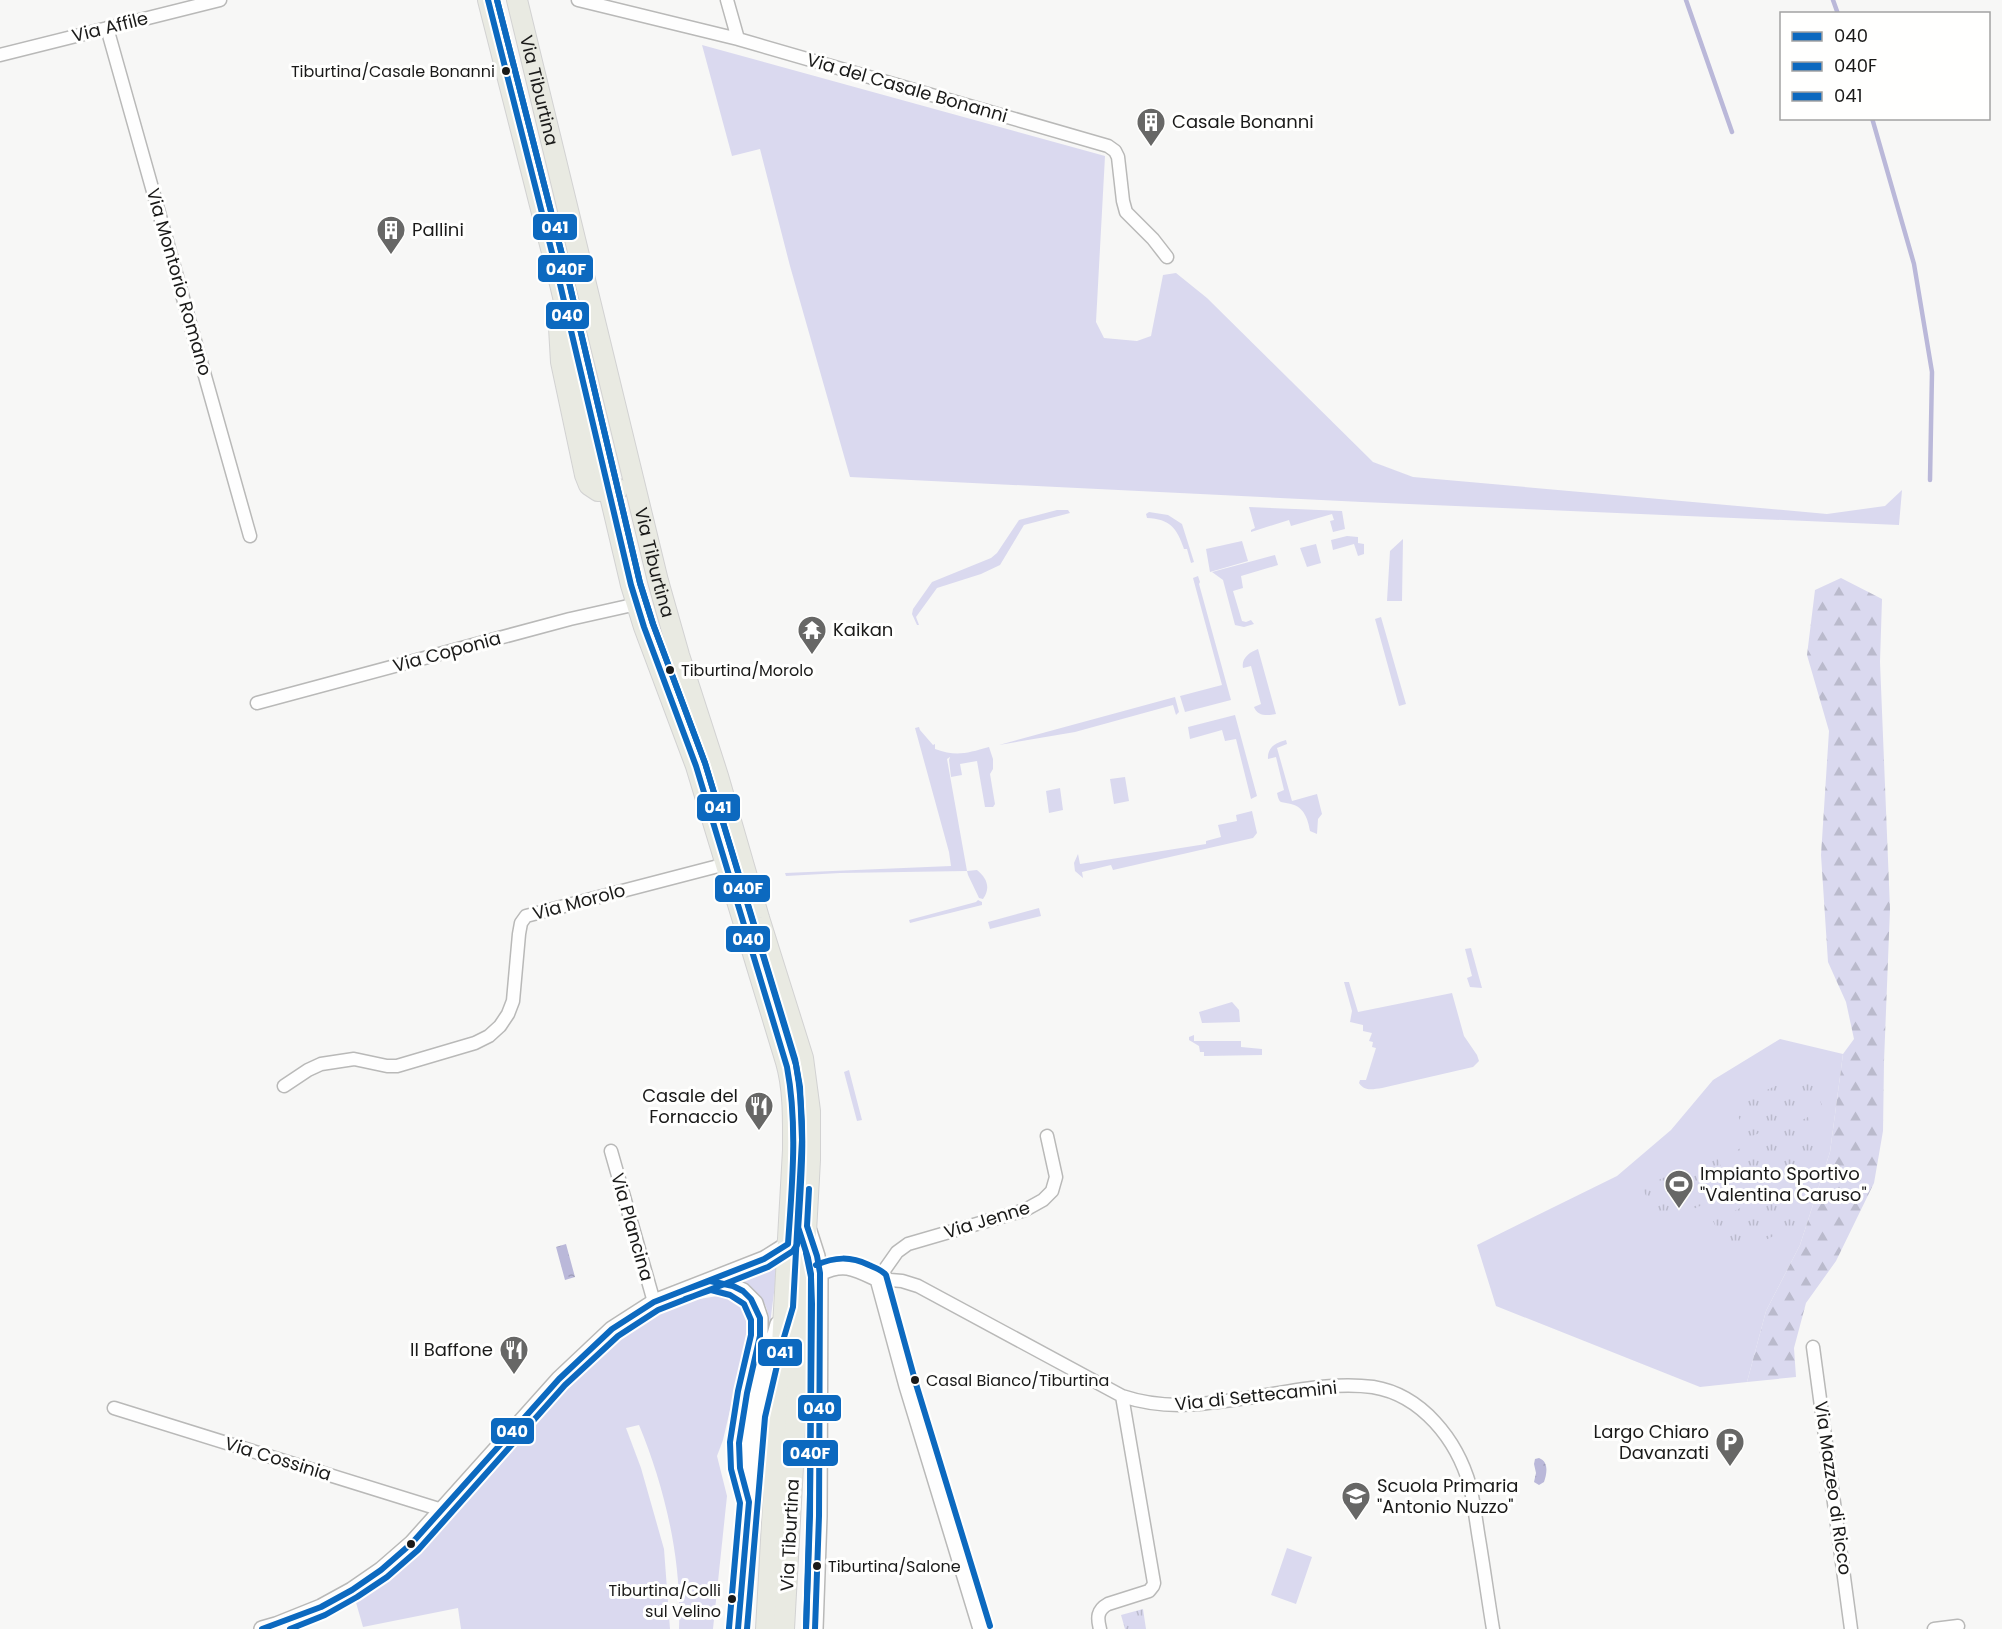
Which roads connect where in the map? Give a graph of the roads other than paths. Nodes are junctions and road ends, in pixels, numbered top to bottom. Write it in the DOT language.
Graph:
graph roads {
  1 [pos="220,0"];
  2 [pos="517,0"];
  3 [pos="578,0"];
  4 [pos="728,0"];
  5 [pos="488,1"];
  6 [pos="107,28"];
  7 [pos="738,39"];
  8 [pos="0,55"];
  9 [pos="1167,257"];
  10 [pos="636,486"];
  11 [pos="609,491"];
  12 [pos="250,536"];
  13 [pos="637,604"];
  14 [pos="257,703"];
  15 [pos="726,864"];
  16 [pos="284,1086"];
  17 [pos="1047,1136"];
  18 [pos="611,1151"];
  19 [pos="807,1226"];
  20 [pos="788,1244"];
  21 [pos="820,1273"];
  22 [pos="878,1279"];
  23 [pos="710,1281"];
  24 [pos="654,1302"];
  25 [pos="784,1307"];
  26 [pos="1814,1347"];
  27 [pos="1122,1396"];
  28 [pos="114,1408"];
  29 [pos="749,1502"];
  30 [pos="442,1510"];
  31 [pos="1958,1626"];
  32 [pos="271,1628"];
  33 [pos="738,1629"];
  34 [pos="766,1629"];
  35 [pos="784,1629"];
  36 [pos="815,1629"];
  37 [pos="981,1629"];
  38 [pos="1100,1629"];
  39 [pos="1493,1629"];
  40 [pos="1851,1629"];
  41 [pos="1934,1629"];
  1 -- 6 [label="street, Via Affile"];
  2 -- 10 [label="main road, Via Tiburtina"];
  3 -- 7 [label="street, Via del Casale Bonanni"];
  4 -- 7 [label="street"];
  5 -- 11 [label="main road, Via Tiburtina"];
  6 -- 8 [label="street, Via Affile"];
  6 -- 12 [label="street, Via Montorio Romano"];
  7 -- 9 [label="street, Via del Casale Bonanni"];
  10 -- 11 [label="main road"];
  10 -- 19 [label="main road, Via Tiburtina"];
  11 -- 13 [label="main road, Via Tiburtina"];
  13 -- 14 [label="street, Via Coponia"];
  13 -- 15 [label="main road, Via Tiburtina"];
  15 -- 16 [label="street, Via Morolo"];
  15 -- 20 [label="main road, Via Tiburtina"];
  17 -- 22 [label="street, Via Jenne"];
  18 -- 24 [label="street, Via Plancina"];
  19 -- 21 [label="street, Via Tiburtina"];
  19 -- 35 [label="main road, Via Tiburtina"];
  20 -- 23 [label="street"];
  20 -- 25 [label="main road, Via Tiburtina"];
  21 -- 22 [label="street"];
  21 -- 36 [label="street, Via Tiburtina"];
  22 -- 27 [label="street, Via di Settecamini"];
  22 -- 37 [label="street"];
  23 -- 24 [label="street"];
  23 -- 29 [label="street"];
  24 -- 30 [label="street"];
  25 -- 29 [label="street, Via Tiburtina"];
  25 -- 34 [label="main road, Via Tiburtina"];
  26 -- 40 [label="street, Via Mazzeo di Ricco"];
  27 -- 38 [label="street"];
  27 -- 39 [label="street, Via di Settecamini"];
  28 -- 30 [label="street, Via Cossinia"];
  29 -- 33 [label="street, Via Tiburtina"];
  30 -- 32 [label="street"];
  31 -- 41 [label="street"];
}
